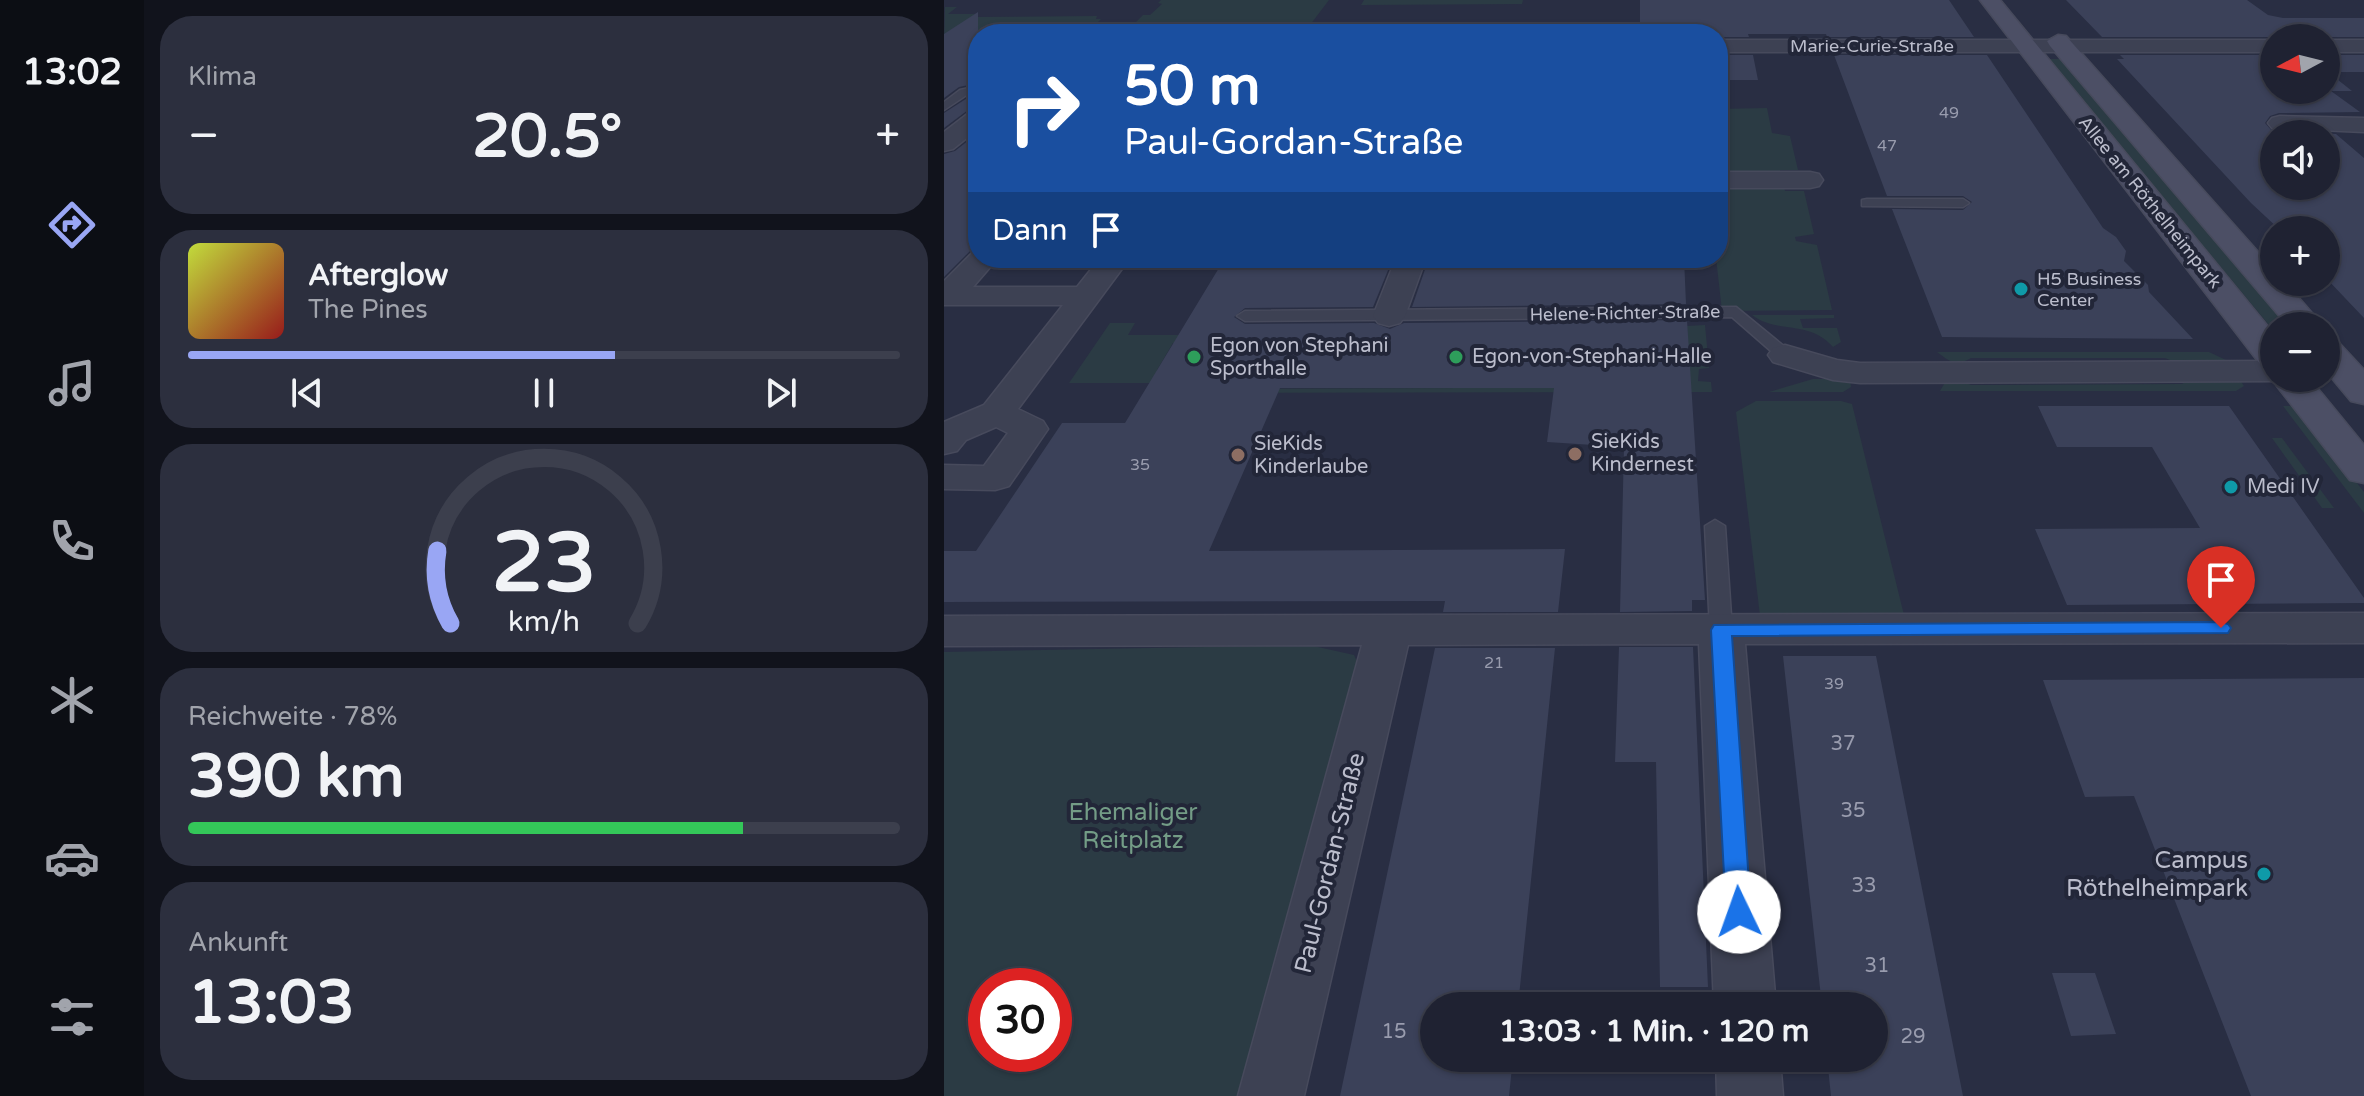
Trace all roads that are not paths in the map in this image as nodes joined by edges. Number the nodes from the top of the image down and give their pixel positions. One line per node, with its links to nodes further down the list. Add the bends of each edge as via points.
1 (1990, 0): 4 (street, Allee am Röthelheimpark)
2 (2044, 25): 5 (street, Allee am Röthelheimpark)
3 (1728, 46): 4 (street, Marie-Curie-Straße)
4 (2026, 46): 5 (street); 29 (street, Allee am Röthelheimpark)
5 (2063, 46): 6 (street); 26 (street, Allee am Röthelheimpark)
6 (2260, 46)
7 (2340, 46): 8 (street)
8 (2364, 46)
9 (968, 91): 10 (lane)
10 (944, 107)
11 (944, 115): 12 (street)
12 (968, 116)
13 (968, 124): 16 (street)
14 (2340, 124): 15 (street)
15 (2364, 125)
16 (944, 144)
17 (1728, 180): 18 (street)
18 (1810, 180)
19 (1867, 203): 20 (lane)
20 (1963, 203)
21 (973, 268): 24 (street)
22 (1107, 268): 25 (street)
23 (1407, 268): 28 (street)
24 (946, 296): 25 (street)
25 (1085, 296): 33 (street)
26 (2294, 312)
27 (1245, 316): 28 (lane, Helene-Richter-Straße)
28 (1389, 316): 30 (lane, Helene-Richter-Straße, via 1736,312)
29 (2260, 339)
30 (1785, 355): 31 (street, Helene-Richter-Straße, via 1860,373)
31 (2260, 371)
32 (2301, 392): 35 (street)
33 (997, 413): 34 (street, via 953,432); 36 (street, via 1030,429 995,478)
34 (944, 443)
35 (2364, 471)
36 (944, 477)
37 (1715, 526): 40 (lane)
38 (2364, 628): 40 (street)
39 (1389, 630): 40 (street); 41 (street); 44 (street, Paul-Gordan-Straße)
40 (1721, 630): 42 (street)
41 (944, 631)
42 (1744, 992)
43 (1749, 1072): 45 (street)
44 (1271, 1096)
45 (1750, 1096)

